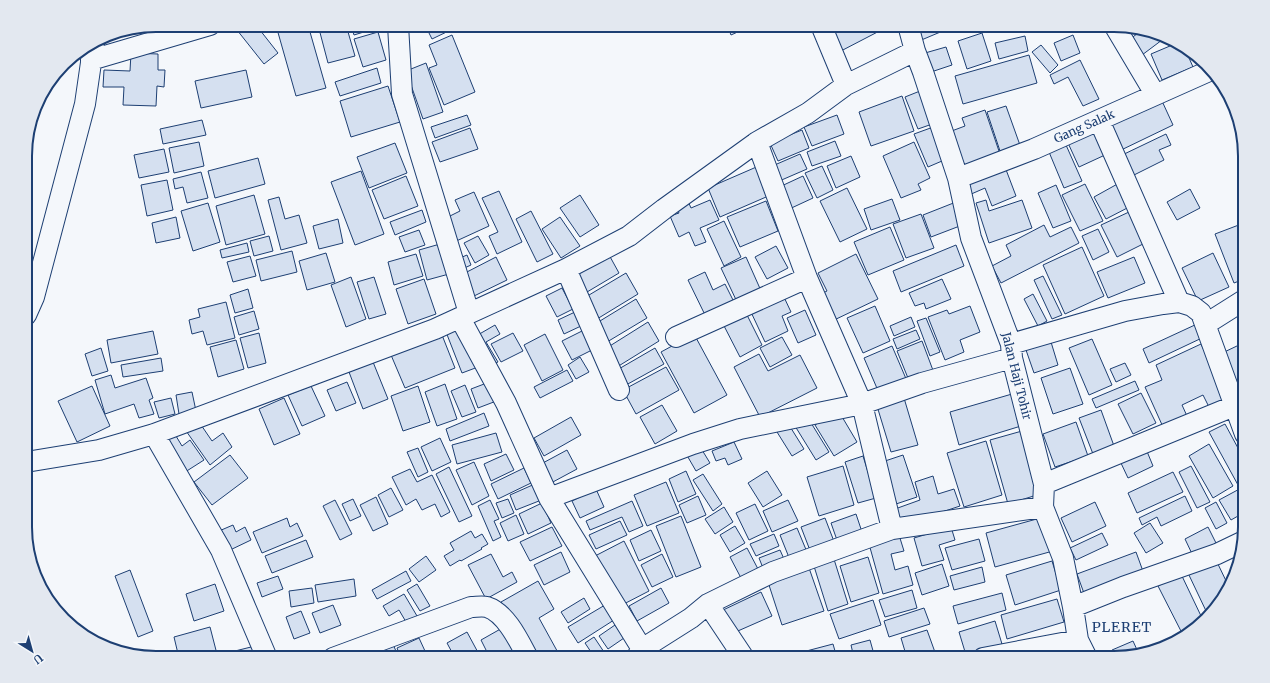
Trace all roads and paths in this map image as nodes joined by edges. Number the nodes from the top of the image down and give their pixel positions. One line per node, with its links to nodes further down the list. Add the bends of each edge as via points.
1 (178, 32): 6 (street)
2 (398, 32): 19 (street, via 402,94)
3 (824, 32): 9 (street)
4 (910, 32): 7 (street, Jalan Haji Tohir)
5 (1118, 32): 10 (street)
6 (93, 51): 16 (street, via 85,104)
7 (915, 51): 9 (street); 13 (street, Jalan Haji Tohir)
8 (1206, 72): 10 (street, Gang Salak)
9 (846, 85): 12 (street, via 808,113)
10 (1154, 94): 11 (street, Gang Salak)
11 (1099, 120): 13 (street, Gang Salak); 17 (street)
12 (757, 142): 14 (street, via 629,236); 15 (street)
13 (958, 178): 22 (street, Jalan Haji Tohir, via 971,238)
14 (566, 269): 19 (street); 23 (street)
15 (807, 278): 21 (street); 24 (street)
16 (32, 302)
17 (1179, 302): 20 (street, via 1192,306 1201,313); 22 (street, via 1125,311)
18 (1238, 304): 20 (street)
19 (464, 315): 27 (street, via 435,329); 30 (street)
20 (1206, 324): 25 (street)
21 (676, 337)
22 (1012, 351): 24 (street); 29 (street, Jalan Haji Tohir)
23 (619, 390)
24 (862, 404): 30 (street, via 740,429); 32 (street)
25 (1234, 406): 26 (street); 29 (street)
26 (1238, 416)
27 (154, 434): 28 (street, via 99,450); 37 (street, via 221,550)
28 (32, 461)
29 (1044, 484): 31 (street, Jalan Haji Tohir)
30 (549, 498): 40 (street)
31 (1043, 507): 32 (street); 35 (street, Jalan Haji Tohir, via 1063,558)
32 (892, 529): 34 (street, via 773,572)
33 (1237, 545): 35 (street)
34 (708, 604): 41 (street); 42 (street)
35 (1073, 607): 36 (street, Jalan Haji Tohir)
36 (1082, 649): 43 (street)
37 (264, 651)
38 (352, 651): 39 (street, via 471,607 485,607 497,612 505,620)
39 (524, 651)
40 (638, 651)
41 (642, 651)
42 (739, 651)
43 (1060, 651)

